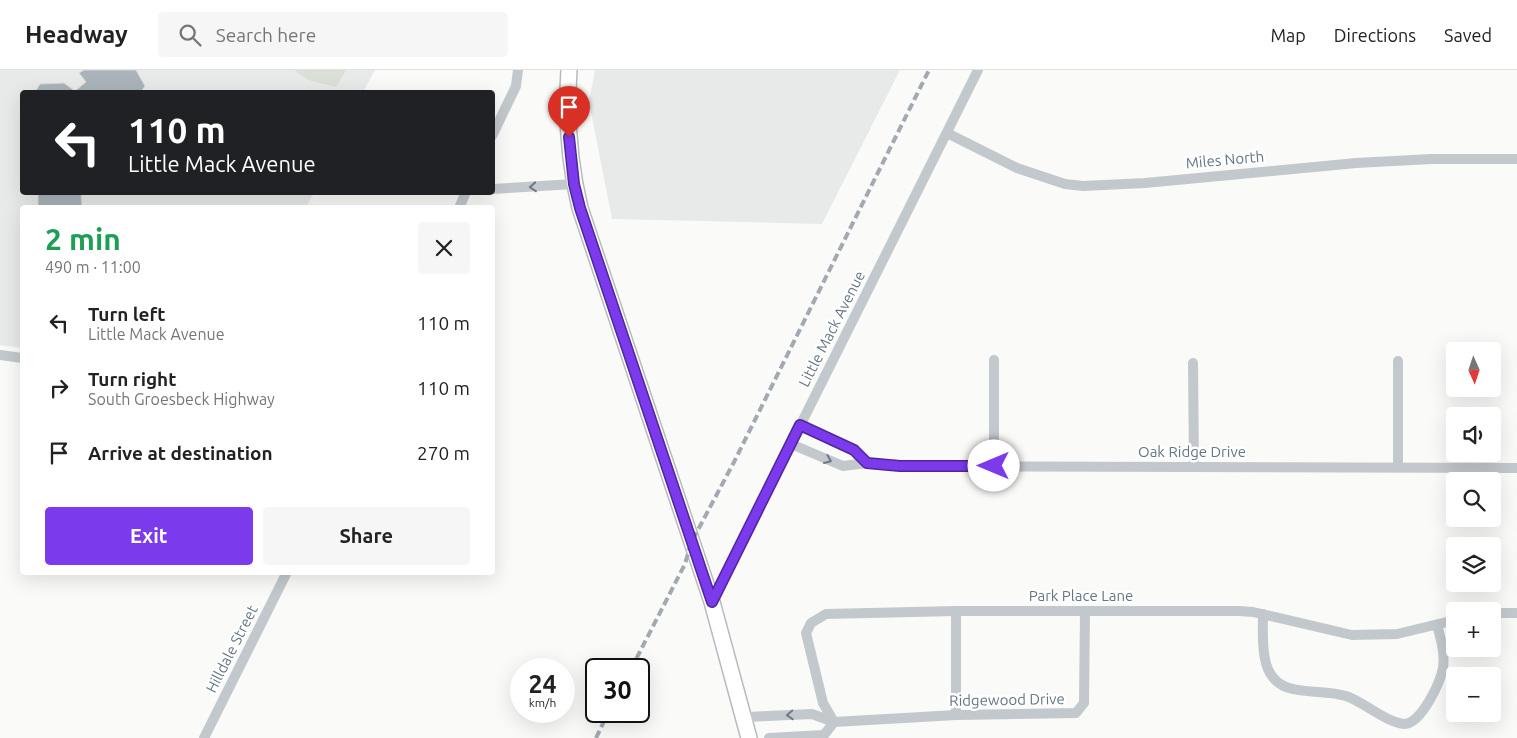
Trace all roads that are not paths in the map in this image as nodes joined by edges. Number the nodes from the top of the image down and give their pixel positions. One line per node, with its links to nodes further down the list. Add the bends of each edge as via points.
1 (518, 70): 4 (street, via 516,86)
2 (569, 70): 7 (main road, via 568,118)
3 (978, 70): 5 (street, Little Mack Avenue)
4 (495, 130)
5 (948, 132): 6 (street, Miles North, via 1017,168 1065,184 1083,186 1356,163); 14 (street, Little Mack Avenue)
6 (1517, 159)
7 (574, 184): 8 (street, one-way to 8); 22 (main road, via 598,266)
8 (495, 189)
9 (0, 355): 10 (street)
10 (20, 358)
11 (994, 360): 17 (street)
12 (1398, 361): 19 (street)
13 (1193, 363): 18 (street)
14 (800, 425): 15 (street, Little Mack Avenue); 16 (street, via 854,450)
15 (791, 444): 16 (street, Oak Ridge Drive, one-way to 16, via 843,466); 22 (street, Little Mack Avenue)
16 (867, 463): 17 (street, Oak Ridge Drive)
17 (994, 466): 18 (street, Oak Ridge Drive)
18 (1194, 466): 19 (street, Oak Ridge Drive)
19 (1398, 467): 20 (street, Oak Ridge Drive)
20 (1517, 468)
21 (286, 575): 33 (street, Hilldale Street)
22 (712, 602): 31 (main road)
23 (956, 611): 24 (street, Park Place Lane); 30 (street); 32 (street, Park Place Lane, via 826,614 815,619 806,633 823,703)
24 (1085, 611): 27 (street, Park Place Lane, via 1239,611); 30 (street, Ridgewood Drive, via 1084,703 1080,710 1071,714)
25 (1501, 613): 26 (street)
26 (1517, 613)
27 (1263, 614): 29 (street, Park Place Lane, via 1352,635 1397,634); 29 (street, via 1265,664 1281,684 1293,689 1348,697 1405,724 1423,712 1440,676 1443,657)
28 (1446, 622): 29 (street, Park Place Lane)
29 (1437, 625)
30 (956, 715): 32 (street, Ridgewood Drive)
31 (745, 717): 32 (street, Ridgewood Drive, one-way to 31, via 812,714); 34 (main road)
32 (834, 722): 35 (street, via 824,735)
33 (204, 738)
34 (749, 738)
35 (769, 738)

